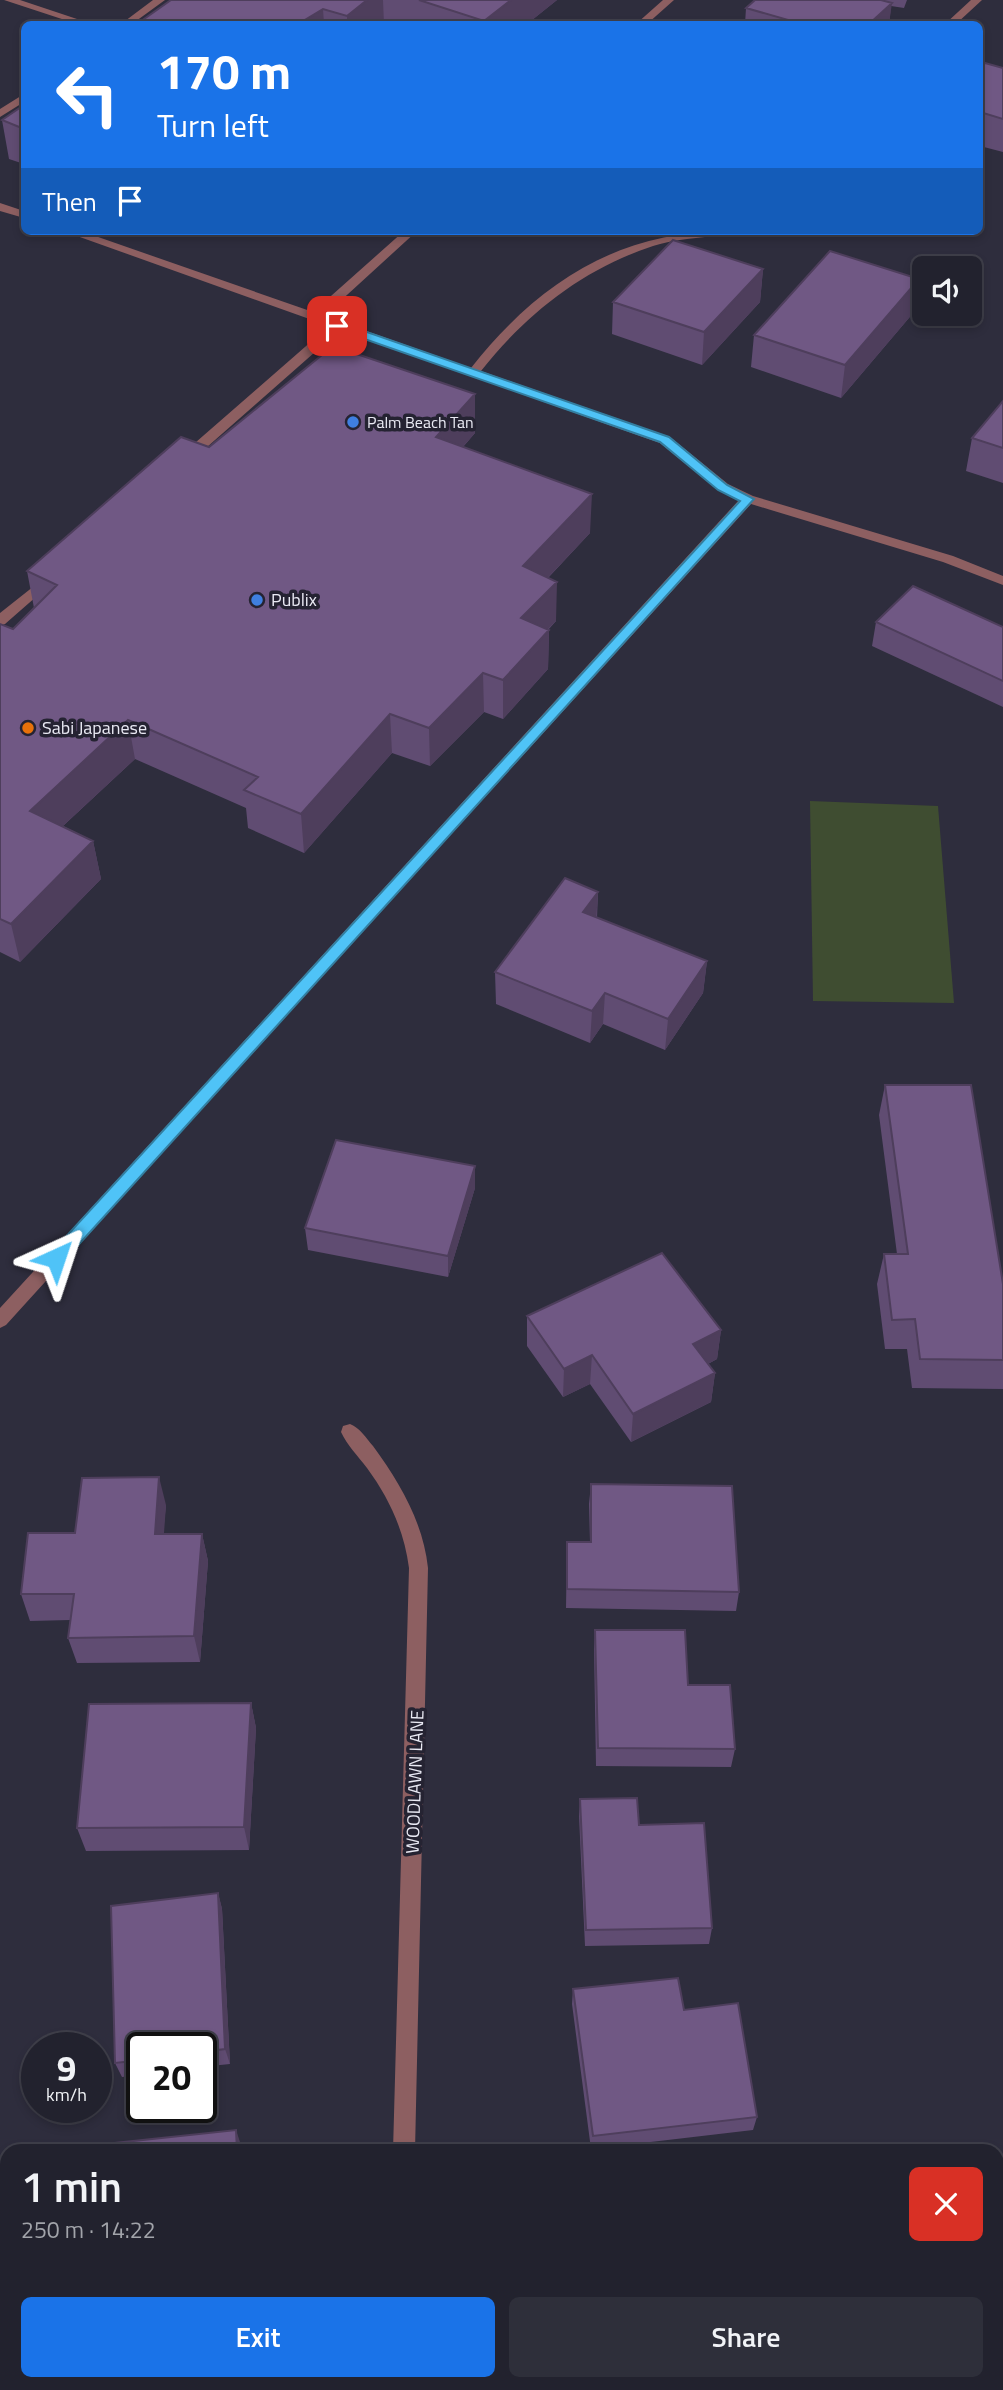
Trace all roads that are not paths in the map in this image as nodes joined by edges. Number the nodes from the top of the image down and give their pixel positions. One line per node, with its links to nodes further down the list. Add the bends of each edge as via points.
1 (9, 0): 5 (street)
2 (160, 0): 6 (street)
3 (669, 0): 7 (street)
4 (977, 0): 8 (street)
5 (77, 21)
6 (130, 21)
7 (644, 21)
8 (953, 21)
9 (21, 99): 10 (street)
10 (0, 114)
11 (0, 207): 12 (street)
12 (21, 214)
13 (80, 235): 16 (street)
14 (407, 235): 16 (street)
15 (700, 235): 18 (street, via 644,245 572,278 550,294)
16 (314, 318): 17 (street)
17 (337, 326): 18 (street); 19 (street)
18 (472, 373): 20 (street, via 665,440 723,487)
19 (179, 464)
20 (748, 499): 22 (street, via 948,559); 24 (street)
21 (57, 571): 23 (street)
22 (1003, 581)
23 (0, 621)
24 (0, 1320)
25 (350, 1432): 26 (street, WOODLAWN LANE, via 387,1478 418,1561)
26 (404, 2144)

